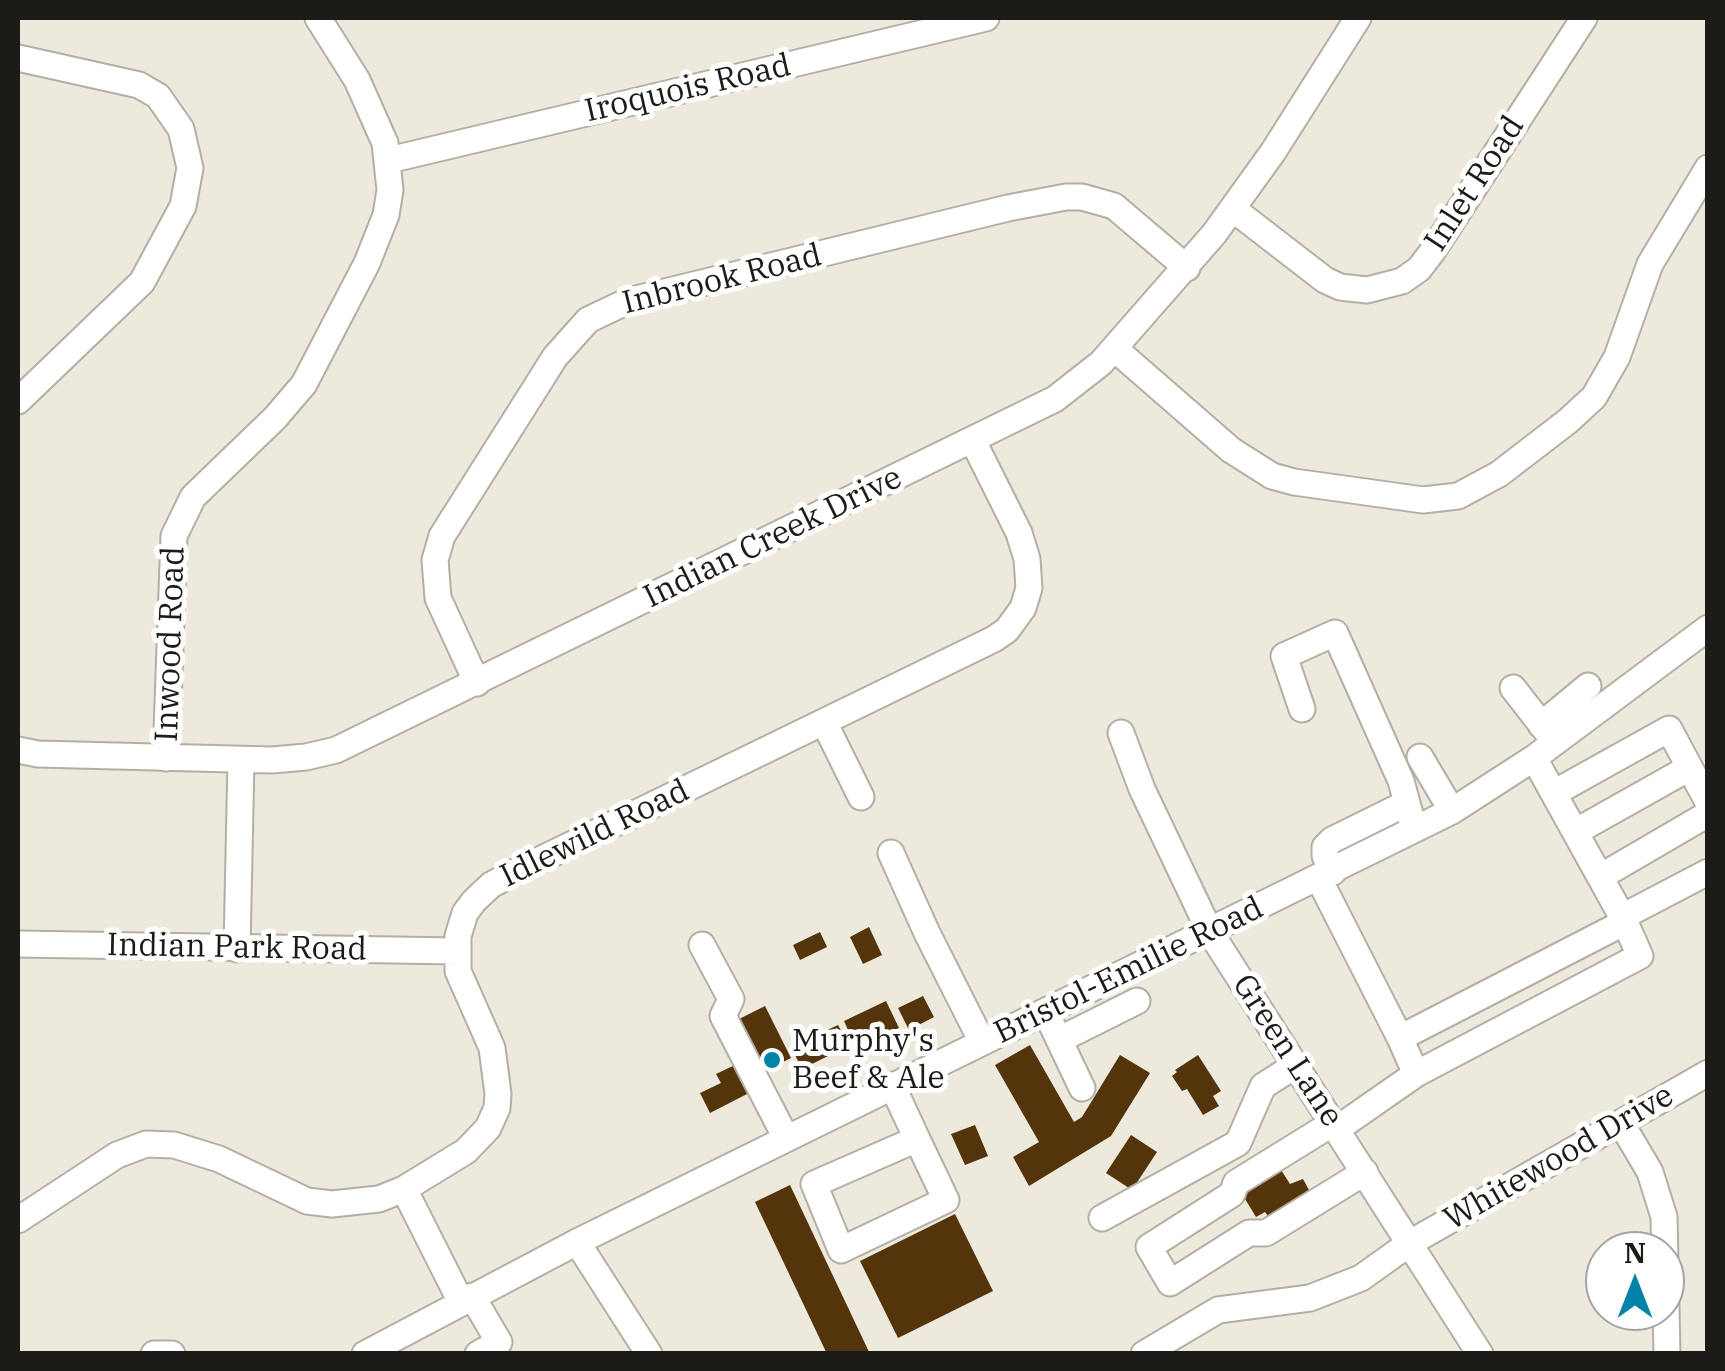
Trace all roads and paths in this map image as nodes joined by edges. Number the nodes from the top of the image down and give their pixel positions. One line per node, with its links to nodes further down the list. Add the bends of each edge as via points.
1 (318, 18): 6 (street, Inwood Road, via 373,111)
2 (986, 18): 6 (street, Iroquois Road)
3 (1358, 18): 8 (street, Indian Creek Drive)
4 (1584, 18): 8 (street, Inlet Road, via 1432,252 1402,281 1367,290 1340,287)
5 (18, 58): 11 (street, via 139,85 158,96 180,128 190,168 183,206 142,282)
6 (389, 160): 23 (street, Inwood Road, via 390,190 378,238 304,384 193,497 174,536)
7 (1708, 168): 10 (street, via 1650,264 1617,357 1594,396 1499,474 1458,496 1423,500 1272,476)
8 (1233, 210): 9 (street, Indian Creek Drive)
9 (1186, 268): 10 (street, Indian Creek Drive); 14 (street, Inbrook Road, via 1114,206 1066,197 628,301 588,320 555,357 442,536 435,560 438,598)
10 (1114, 349): 12 (street, Indian Creek Drive, via 1078,384)
11 (18, 400)
12 (973, 441): 14 (street, Indian Creek Drive); 18 (street, Idlewild Road, via 1027,558 1029,588 1016,620 994,639)
13 (1708, 628): 20 (street, Bristol-Emilie Road)
14 (477, 683): 24 (street, Indian Creek Drive, via 336,750)
15 (1588, 686): 20 (street)
16 (1513, 688): 20 (street)
17 (1302, 709): 29 (street, via 1284,656 1335,633)
18 (824, 722): 27 (street); 43 (street, Idlewild Road, via 492,885 465,913)
19 (1121, 733): 39 (street, Green Lane)
20 (1544, 742): 26 (street); 30 (street, Bristol-Emilie Road)
21 (18, 750): 23 (street, Indian Creek Drive)
22 (1420, 757): 30 (street)
23 (166, 758): 24 (street, Indian Creek Drive)
24 (241, 760): 42 (street)
25 (1690, 768): 26 (street, via 1668,730); 28 (street); 33 (street)
26 (1554, 793): 33 (street)
27 (860, 797)
28 (1708, 802)
29 (1407, 803): 32 (street); 36 (street, via 1332,840 1325,847)
30 (1452, 811): 32 (street, Bristol-Emilie Road)
31 (1708, 814): 37 (street)
32 (1416, 830): 36 (street, Bristol-Emilie Road)
33 (1575, 832): 37 (street)
34 (891, 853): 48 (street)
35 (1708, 872): 38 (street)
36 (1326, 876): 39 (street, Bristol-Emilie Road); 46 (street)
37 (1600, 877): 38 (street)
38 (1623, 919): 46 (street); 51 (street, via 1640,956)
39 (1210, 932): 45 (street, Bristol-Emilie Road); 49 (street, Green Lane)
40 (18, 944): 42 (street, Indian Park Road)
41 (702, 945): 56 (street, via 731,999 723,1016)
42 (237, 949): 43 (street, Indian Park Road)
43 (457, 951): 59 (street, via 462,984 492,1048 497,1108 466,1151)
44 (1137, 1001): 47 (street)
45 (1045, 1011): 47 (street); 48 (street, Bristol-Emilie Road)
46 (1400, 1038): 51 (street)
47 (1059, 1040): 53 (street)
48 (982, 1042): 52 (street, Bristol-Emilie Road)
49 (1296, 1064): 55 (street, Green Lane); 60 (street, via 1263,1086 1238,1143)
50 (1708, 1072): 54 (street, Whitewood Drive)
51 (1416, 1074): 55 (street)
52 (892, 1086): 56 (street, Bristol-Emilie Road); 57 (street)
53 (1082, 1088)
54 (1620, 1123): 63 (street, Whitewood Drive); 73 (street, via 1650,1172 1664,1217)
55 (1335, 1126): 58 (street, Green Lane); 58 (street, via 1236,1183 1232,1194 1149,1247 1170,1284)
56 (786, 1138): 62 (street, Bristol-Emilie Road)
57 (916, 1139): 57 (street, via 814,1184 841,1250 946,1200)
58 (1365, 1172): 63 (street, Green Lane)
59 (404, 1189): 61 (street, via 355,1204 307,1200 218,1159 146,1144); 64 (street)
60 (1102, 1218)
61 (18, 1220)
62 (577, 1242): 64 (street, Bristol-Emilie Road); 70 (street)
63 (1410, 1243): 71 (street, Whitewood Drive, via 1362,1278 1310,1298 1218,1310); 72 (street, Green Lane)
64 (466, 1299): 65 (street, Bristol-Emilie Road); 66 (street)
65 (411, 1343): 69 (street, Bristol-Emilie Road)
66 (494, 1350)
67 (154, 1354): 68 (street)
68 (172, 1354)
69 (365, 1354)
70 (649, 1354)
71 (1144, 1354)
72 (1480, 1354)
73 (1666, 1354)

